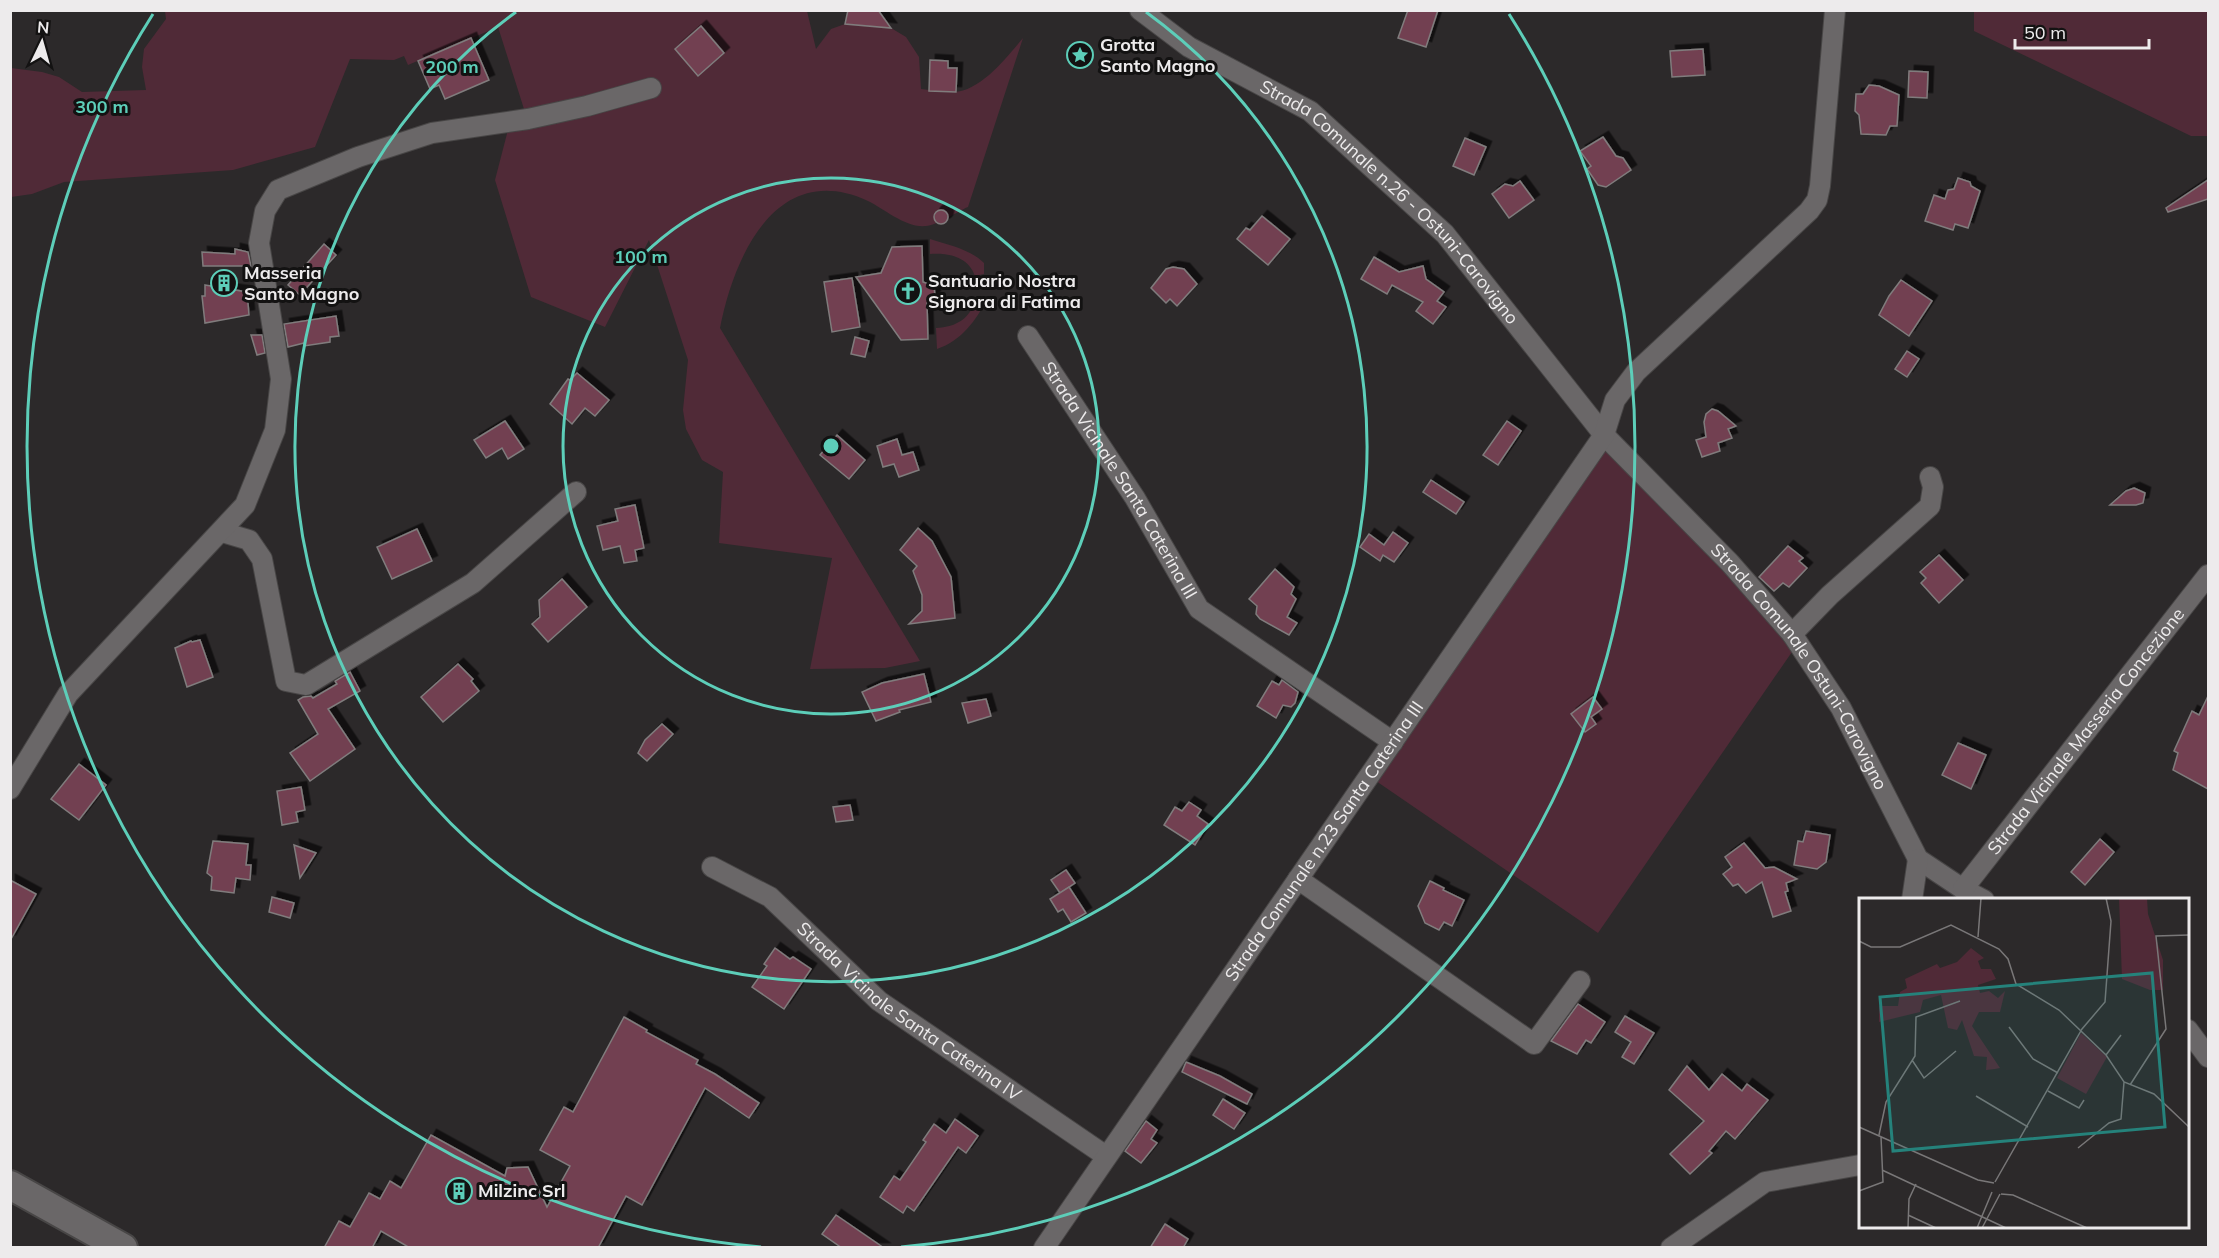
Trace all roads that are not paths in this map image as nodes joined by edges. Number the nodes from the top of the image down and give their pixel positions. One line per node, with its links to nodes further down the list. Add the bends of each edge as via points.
1 (1140, 10): 5 (street, Strada Comunale n.26 - Ostuni-Carovigno, via 1189,47 1310,111 1446,234)
2 (1835, 10): 5 (street, Strada Comunale n.23 Santa Caterina III, via 1817,200 1636,372 1615,400)
3 (651, 88): 8 (street, via 587,106 432,133 358,157 278,190 265,211 259,243 281,379 275,430 245,506)
4 (1028, 336): 11 (street, Strada Vicinale Santa Caterina III, via 1135,498 1199,609)
5 (1604, 435): 10 (street, Strada Comunale Ostuni-Carovigno, via 1730,563); 11 (street, Strada Comunale n.23 Santa Caterina III)
6 (1930, 477): 10 (street, via 1934,487 1930,506)
7 (576, 492): 8 (street, via 473,583 306,685 286,681 262,559 249,540)
8 (222, 532): 12 (street, via 68,694)
9 (2208, 575): 16 (street, Strada Vicinale Masseria Concezione)
10 (1791, 634): 13 (street, Strada Comunale Ostuni-Carovigno, via 1841,708)
11 (1393, 742): 15 (street, Strada Comunale n.23 Santa Caterina III)
12 (10, 789)
13 (1918, 859): 16 (street, Strada Comunale Ostuni-Carovigno); 17 (street)
14 (712, 867): 22 (street, Strada Vicinale Santa Caterina IV, via 770,897 879,1001)
15 (1298, 879): 19 (street, via 1534,1044); 22 (street, Strada Comunale n.23 Santa Caterina III)
16 (1964, 890): 18 (street, Strada Comunale Ostuni-Carovigno)
17 (1912, 898)
18 (1980, 898)
19 (1580, 981)
20 (2189, 1033): 21 (street)
21 (2208, 1057)
22 (1106, 1156): 26 (street, Strada Comunale n.23 Santa Caterina III)
23 (1859, 1165): 27 (street, via 1765,1182)
24 (10, 1185): 25 (main road)
25 (123, 1248)
26 (1044, 1248)
27 (1671, 1248)

